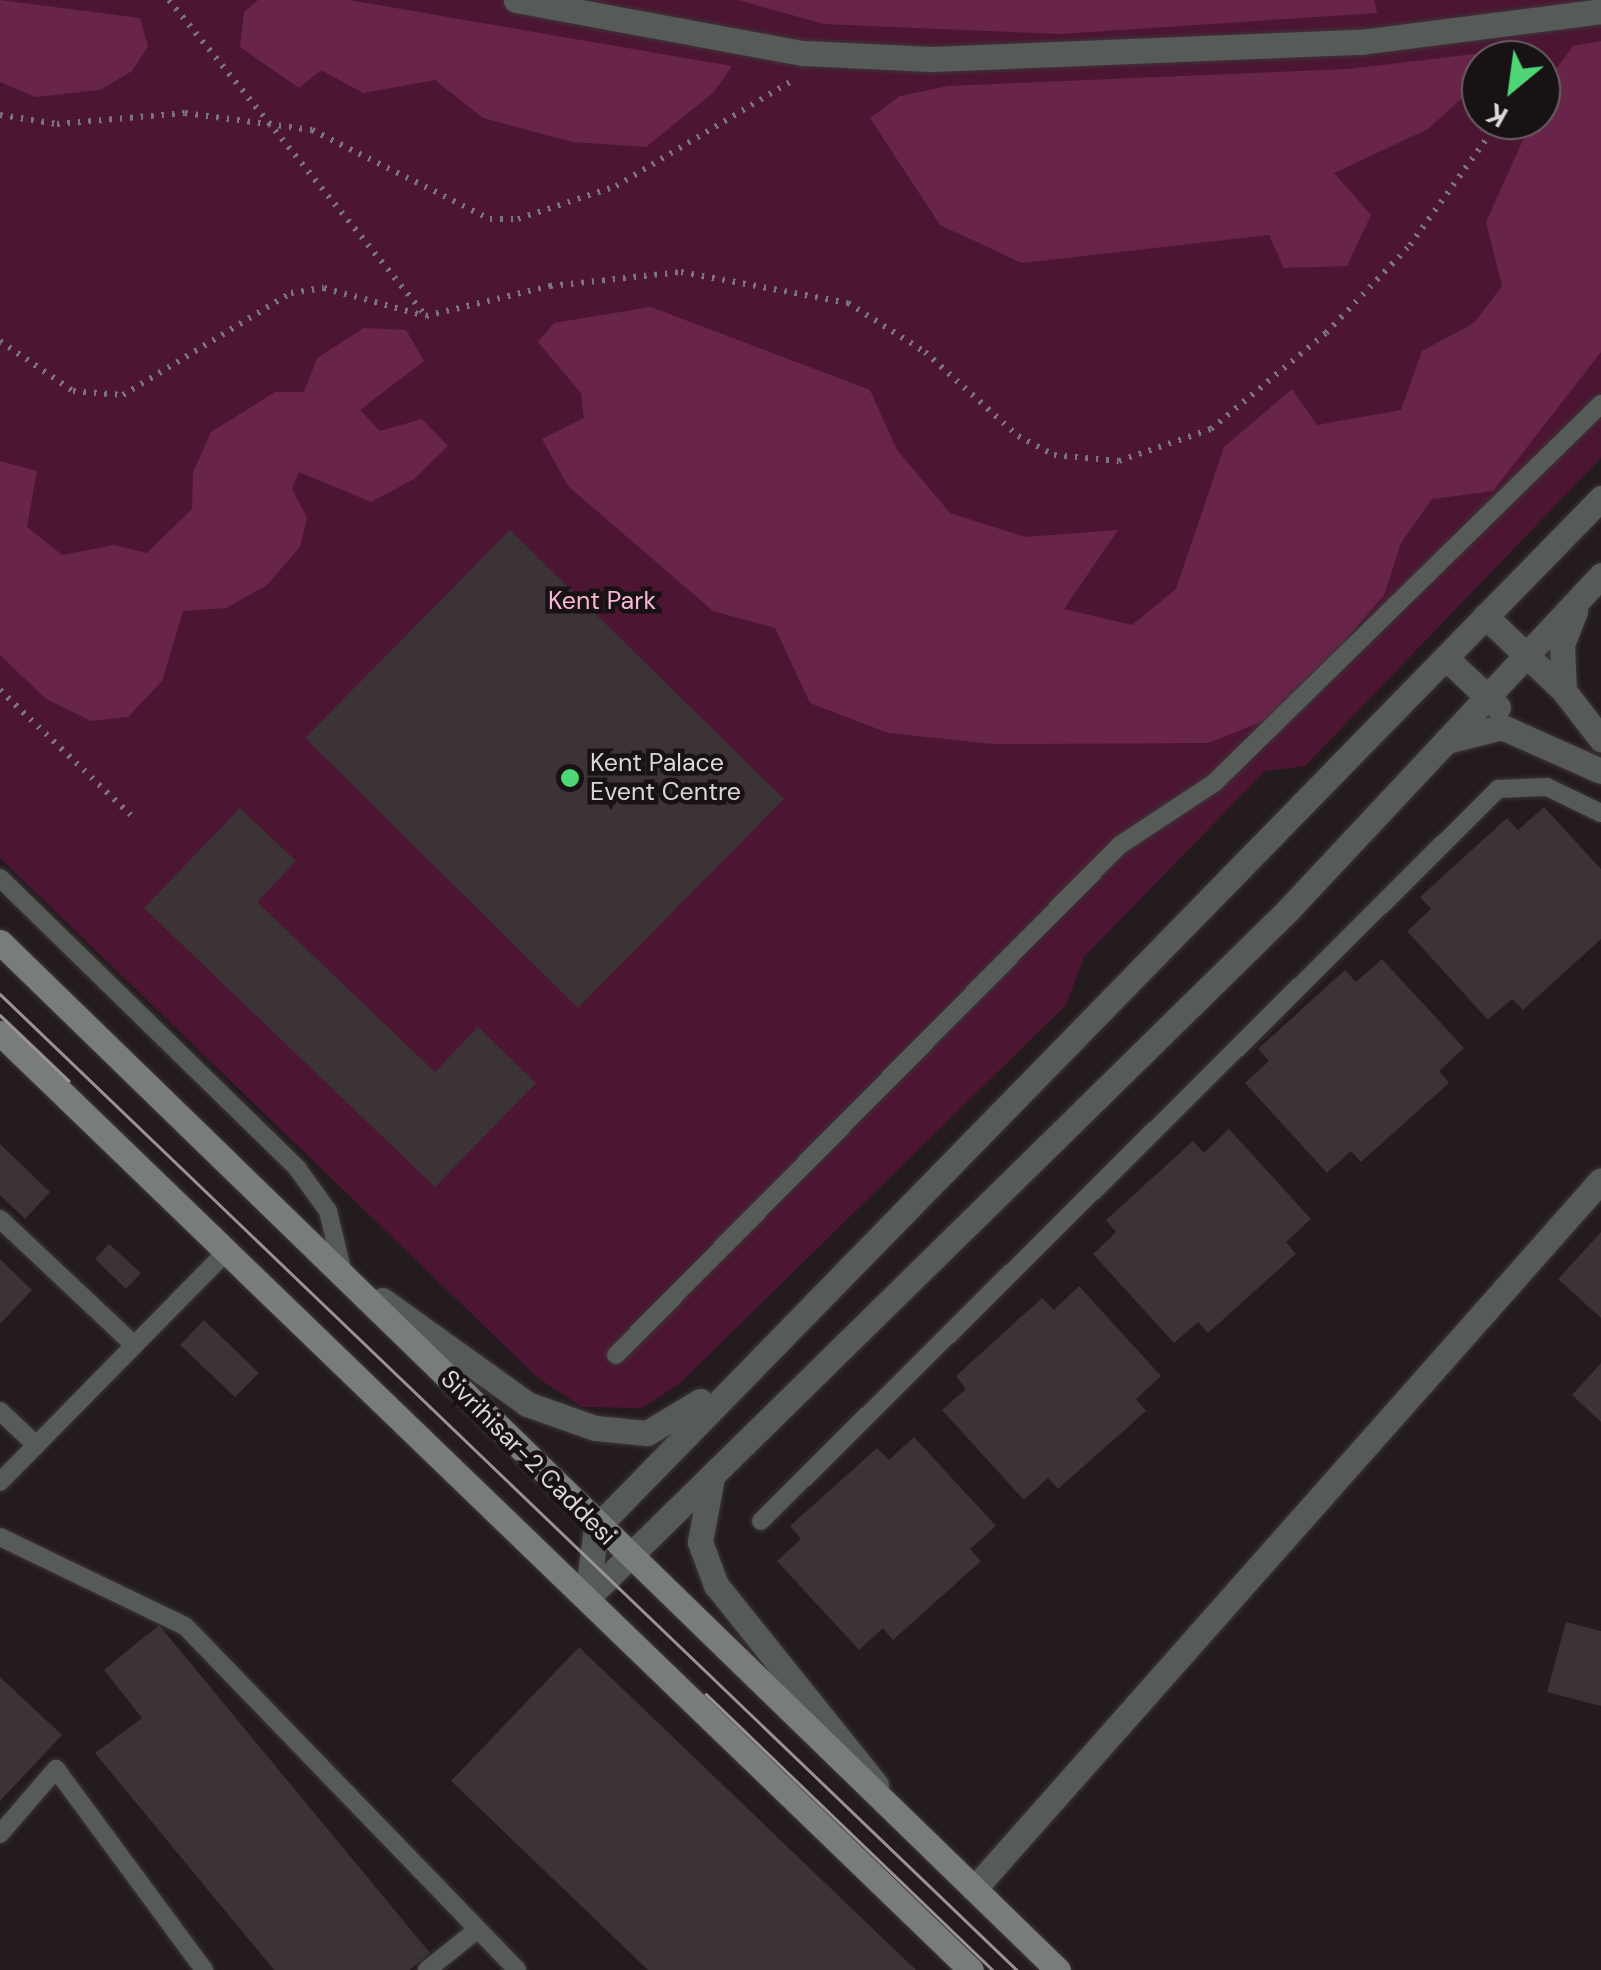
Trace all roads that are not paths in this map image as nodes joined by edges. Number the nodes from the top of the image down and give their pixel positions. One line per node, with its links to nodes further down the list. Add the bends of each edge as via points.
1 (516, 0): 2 (street, via 804,53 1098,57 1360,42)
2 (1601, 12)
3 (1601, 404): 24 (lane, via 1214,783 1120,845)
4 (1601, 498): 6 (street)
5 (1592, 584): 7 (street); 9 (street, via 1562,644)
6 (1485, 616): 7 (street); 8 (street)
7 (1525, 654): 9 (street); 10 (street)
8 (1447, 659): 10 (street); 25 (street)
9 (1564, 691): 12 (street)
10 (1485, 697): 11 (street); 13 (street)
11 (1533, 736): 13 (street, via 1502,728); 14 (street)
12 (1601, 738)
13 (1442, 743): 28 (street, via 1288,910)
14 (1601, 771)
15 (1601, 814): 30 (lane, via 1547,787 1498,789)
16 (0, 878): 22 (lane, via 297,1168 328,1211)
17 (0, 942): 22 (main road, Sivrihisar-2 Caddesi)
18 (0, 1033): 21 (main road)
19 (1601, 1180): 37 (street)
20 (0, 1218): 23 (lane)
21 (226, 1251): 23 (lane); 34 (main road)
22 (342, 1269): 25 (street, via 526,1404 595,1428 647,1433); 31 (main road, Sivrihisar-2 Caddesi)
23 (134, 1345): 27 (lane)
24 (616, 1355)
25 (759, 1356): 31 (street)
26 (0, 1411): 27 (lane)
27 (36, 1445): 29 (lane)
28 (714, 1469): 33 (street); 35 (street, via 699,1517 716,1585 840,1730)
29 (0, 1482)
30 (762, 1521)
31 (596, 1528): 33 (main road, Sivrihisar-2 Caddesi); 34 (street)
32 (0, 1536): 38 (lane, via 185,1626)
33 (627, 1558): 34 (street); 35 (main road, Sivrihisar-2 Caddesi)
34 (587, 1598): 42 (main road)
35 (892, 1810): 37 (main road, Sivrihisar-2 Caddesi)
36 (0, 1834): 39 (lane, via 56,1769)
37 (974, 1888): 43 (main road, Sivrihisar-2 Caddesi)
38 (478, 1929): 40 (lane); 41 (lane)
39 (204, 1970)
40 (427, 1970)
41 (517, 1970)
42 (970, 1970)
43 (1058, 1970)

